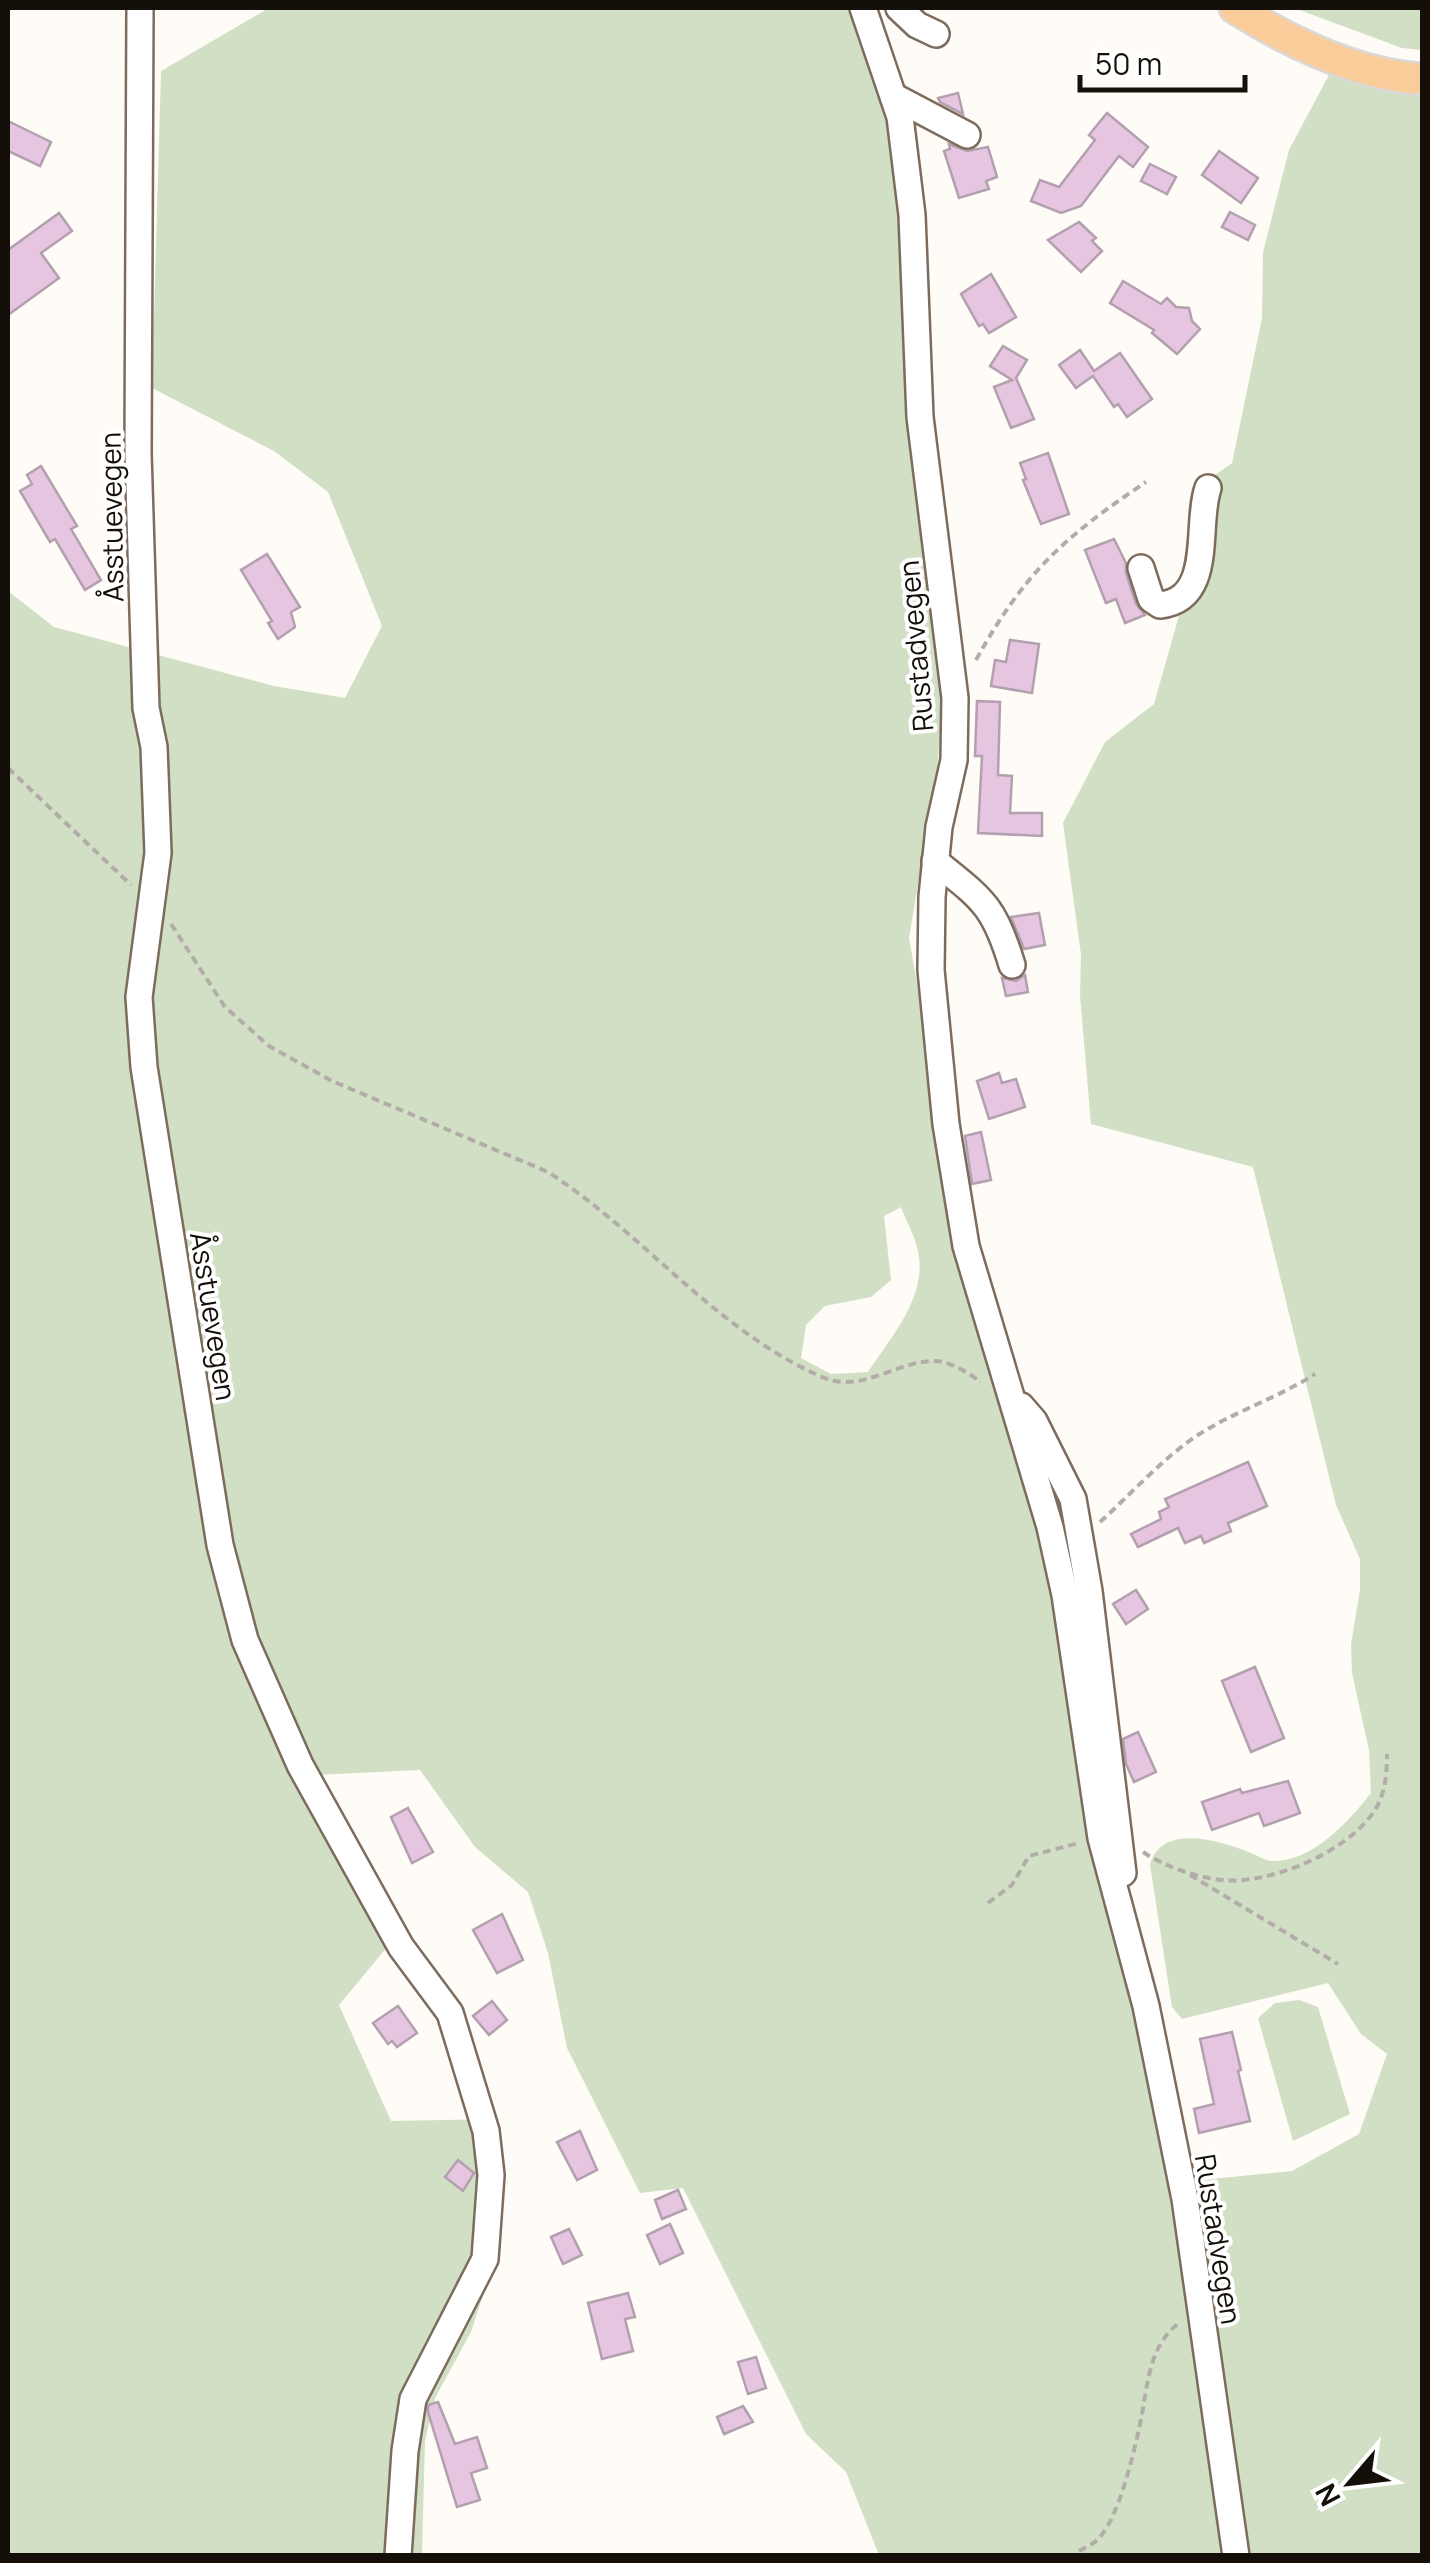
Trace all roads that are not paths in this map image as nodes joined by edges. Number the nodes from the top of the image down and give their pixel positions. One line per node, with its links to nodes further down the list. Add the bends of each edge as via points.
1 (140, 8): 13 (street, Åsstuevegen, via 138,453 146,708 157,799 154,895 139,997 144,1067 220,1545 240,1621 300,1766 401,1948 450,2012 486,2130 491,2175 484,2259 414,2399)
2 (864, 8): 7 (street, Rustadvegen)
3 (899, 8): 5 (street)
4 (1235, 8): 6 (main road, via 1363,70)
5 (936, 34)
6 (1422, 78)
7 (893, 96): 8 (street); 11 (street, Rustadvegen, via 912,215 920,418 954,698 954,760)
8 (967, 135)
9 (1208, 488): 10 (street, via 1196,583 1160,606)
10 (1141, 568)
11 (936, 862): 12 (street, via 985,902); 14 (street, Rustadvegen, via 931,970 966,1246 1065,1595 1127,1935 1182,2183)
12 (1012, 964)
13 (398, 2556)
14 (1236, 2556)

